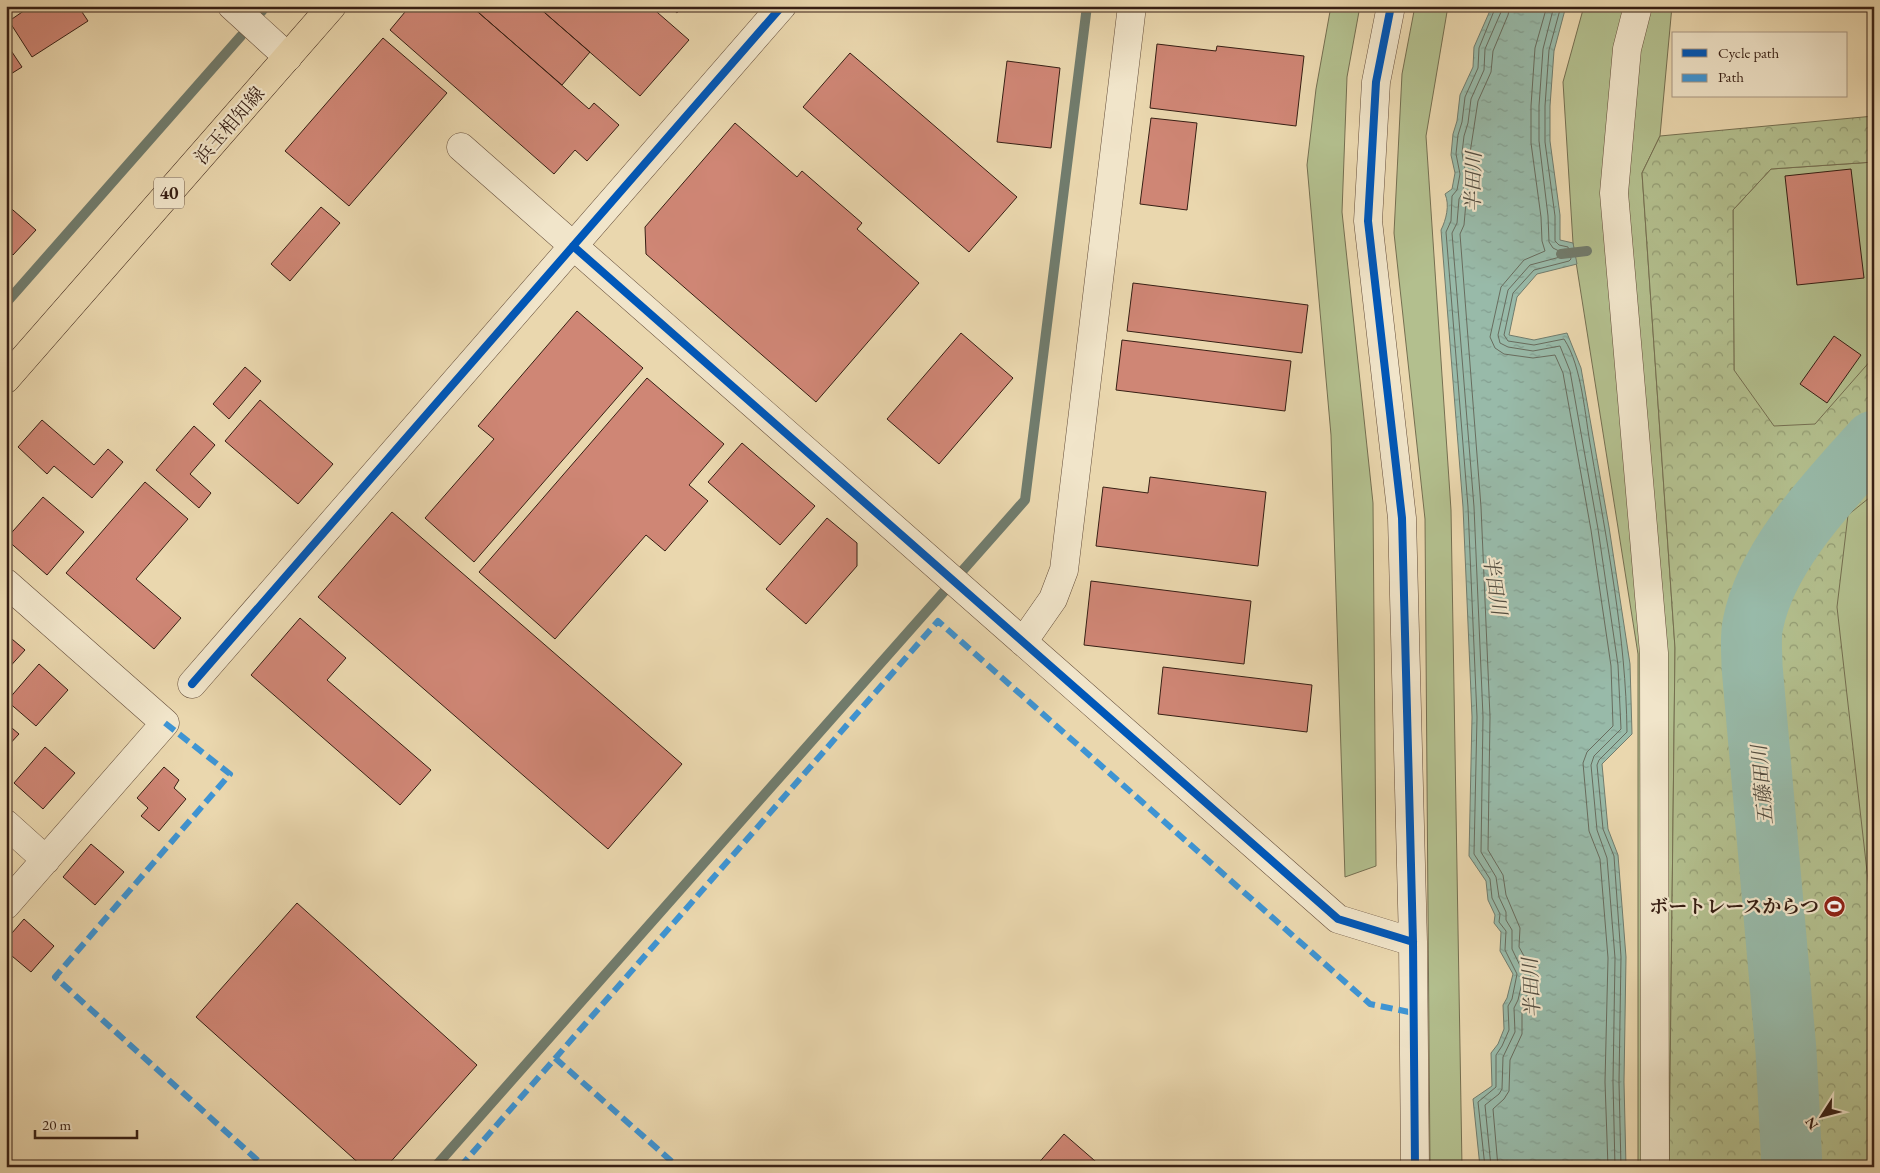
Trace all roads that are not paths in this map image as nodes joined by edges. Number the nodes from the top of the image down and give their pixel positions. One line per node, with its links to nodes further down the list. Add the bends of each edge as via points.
1 (232, 6): 7 (street)
2 (332, 6): 7 (main road, 浜玉相知線 / 40)
3 (782, 6): 9 (street)
4 (1132, 6): 12 (street, via 1064,570 1053,599)
5 (1391, 6): 17 (street, via 1376,82 1368,221 1402,518)
6 (1638, 6): 19 (street, via 1627,49 1614,193 1654,653)
7 (288, 57): 10 (main road, 浜玉相知線 / 40)
8 (461, 147): 9 (street)
9 (573, 246): 12 (street); 13 (street)
10 (6, 379)
11 (6, 583): 15 (street, via 165,723)
12 (1023, 642): 17 (street, via 1338,919)
13 (192, 684)
14 (6, 824): 15 (street)
15 (46, 860): 16 (street)
16 (6, 905)
17 (1413, 942): 18 (street)
18 (1415, 1167)
19 (1655, 1167)

